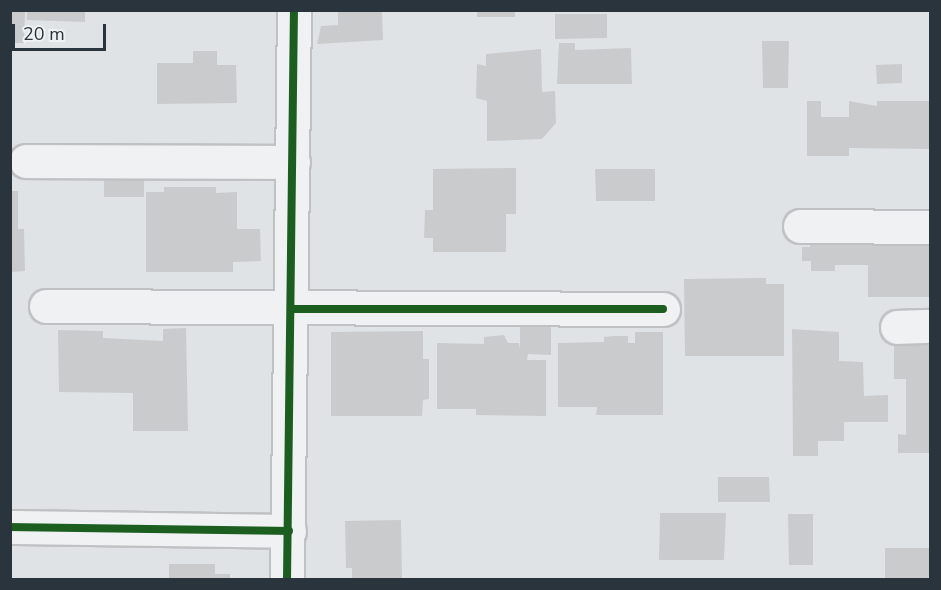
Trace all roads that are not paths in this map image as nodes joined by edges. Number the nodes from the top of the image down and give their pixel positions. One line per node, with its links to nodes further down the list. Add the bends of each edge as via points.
1 (294, 10): 3 (street)
2 (26, 161): 3 (street)
3 (293, 162): 7 (street)
4 (800, 226): 5 (street)
5 (930, 227)
6 (46, 306): 7 (street)
7 (292, 309): 8 (street); 12 (street)
8 (663, 309)
9 (930, 326): 10 (street)
10 (897, 327)
11 (10, 527): 12 (street)
12 (289, 531): 13 (street)
13 (287, 579)

